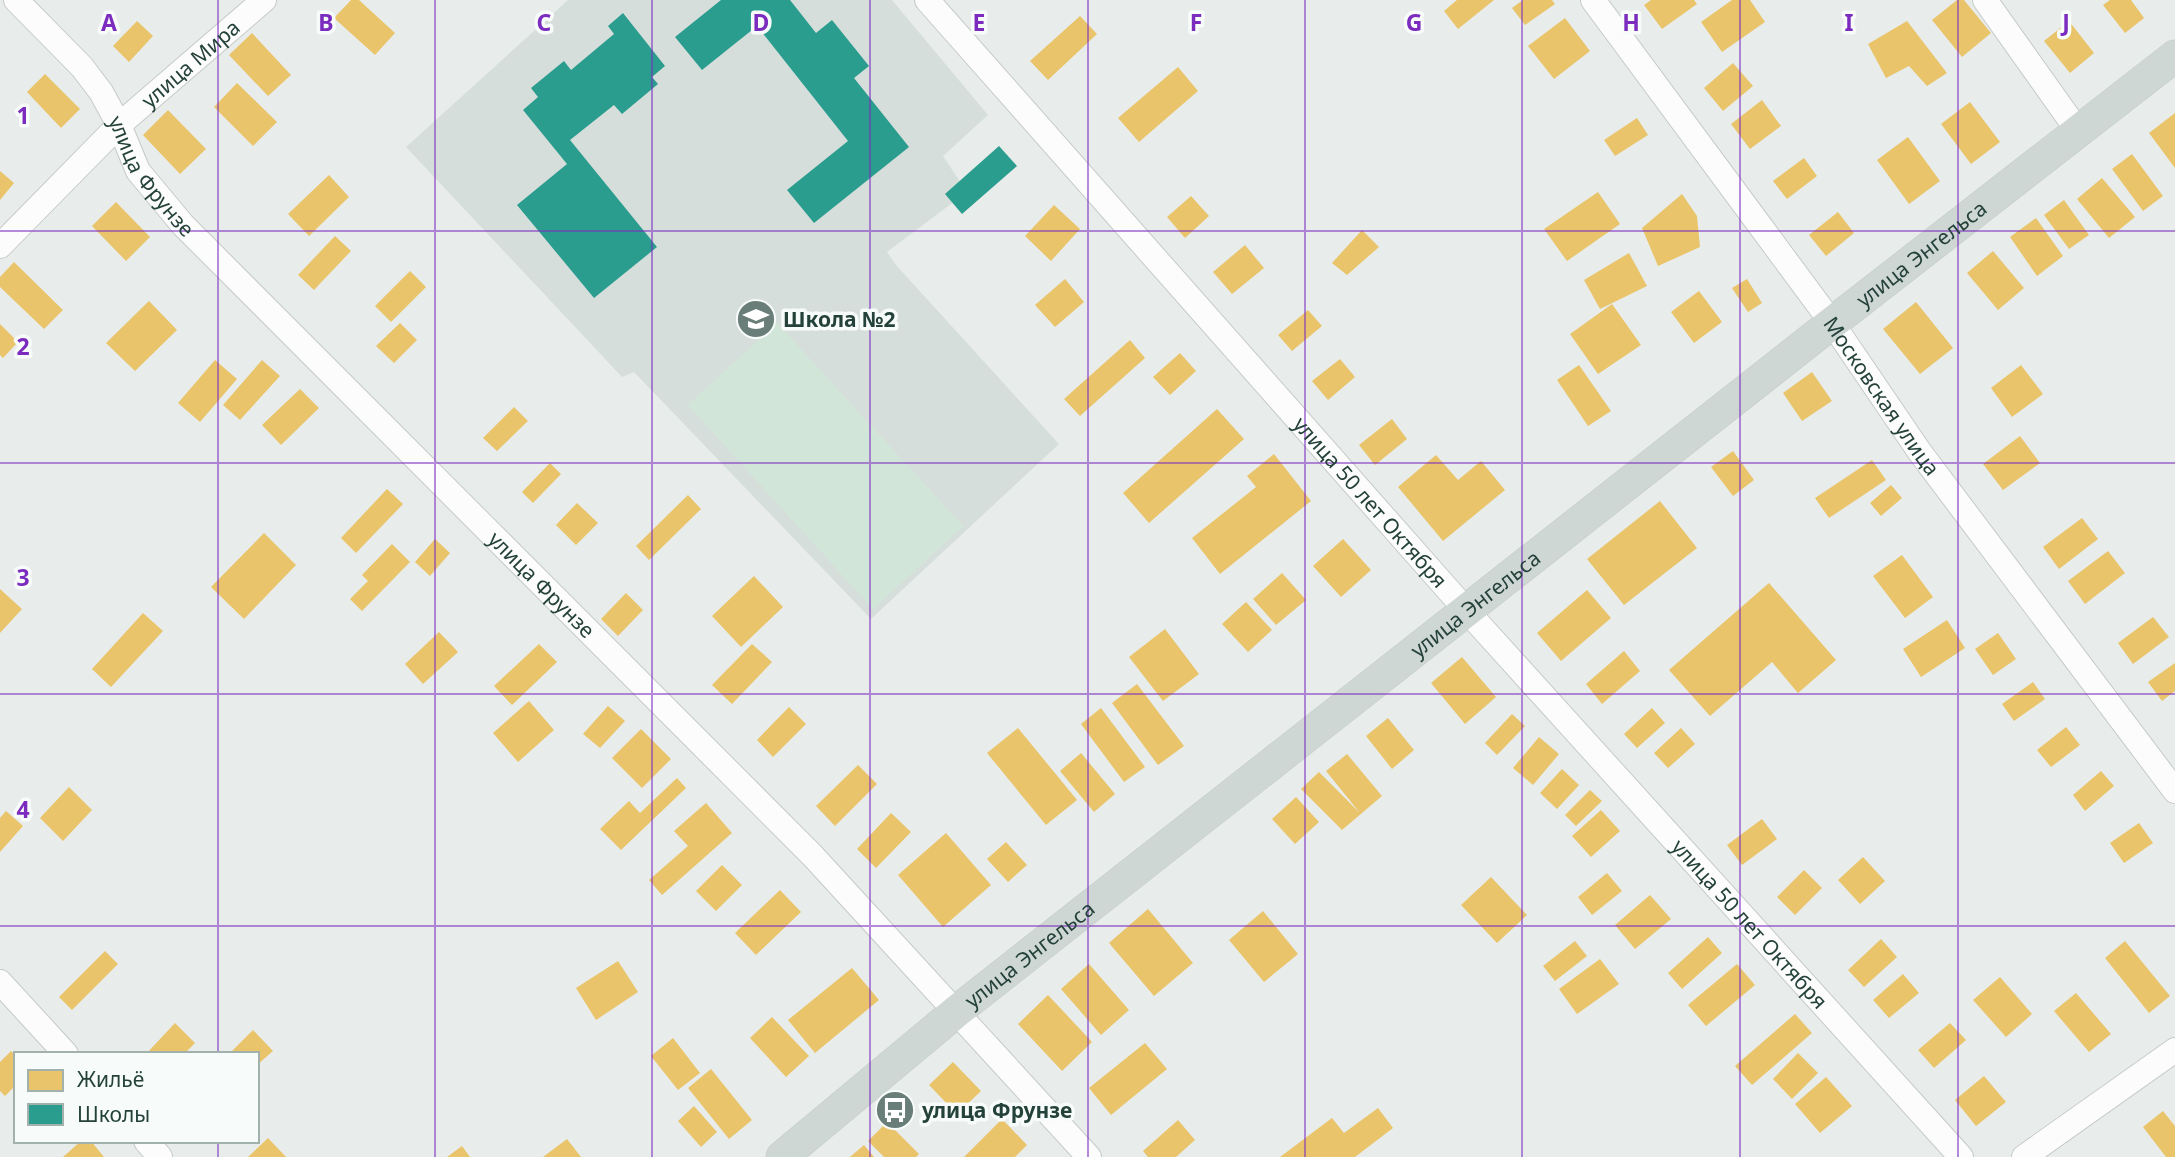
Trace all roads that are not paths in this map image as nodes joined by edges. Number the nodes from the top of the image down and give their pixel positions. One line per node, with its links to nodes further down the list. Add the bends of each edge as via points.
1 (16, 0): 7 (street, улица Фрунзе, via 82,67)
2 (264, 0): 7 (street, улица Мира)
3 (927, 0): 11 (street, улица 50 лет Октября)
4 (1593, 0): 10 (street, Московская улица)
5 (1985, 0): 8 (street)
6 (2175, 56): 8 (main road, улица Энгельса)
7 (119, 125): 9 (street, улица Мира); 14 (street, улица Фрунзе, via 138,172 183,225 812,855)
8 (2078, 131): 10 (main road, улица Энгельса)
9 (0, 246)
10 (1832, 323): 11 (main road, улица Энгельса); 12 (street, Московская улица, via 1919,451)
11 (1466, 610): 14 (main road, улица Энгельса); 21 (street, улица 50 лет Октября)
12 (2175, 791)
13 (0, 982): 16 (street)
14 (957, 1012): 19 (main road, улица Энгельса); 20 (street, улица Фрунзе)
15 (2175, 1050): 22 (street)
16 (64, 1052)
17 (148, 1143): 18 (street)
18 (160, 1157)
19 (782, 1157)
20 (1089, 1157)
21 (1961, 1157)
22 (2024, 1157)

